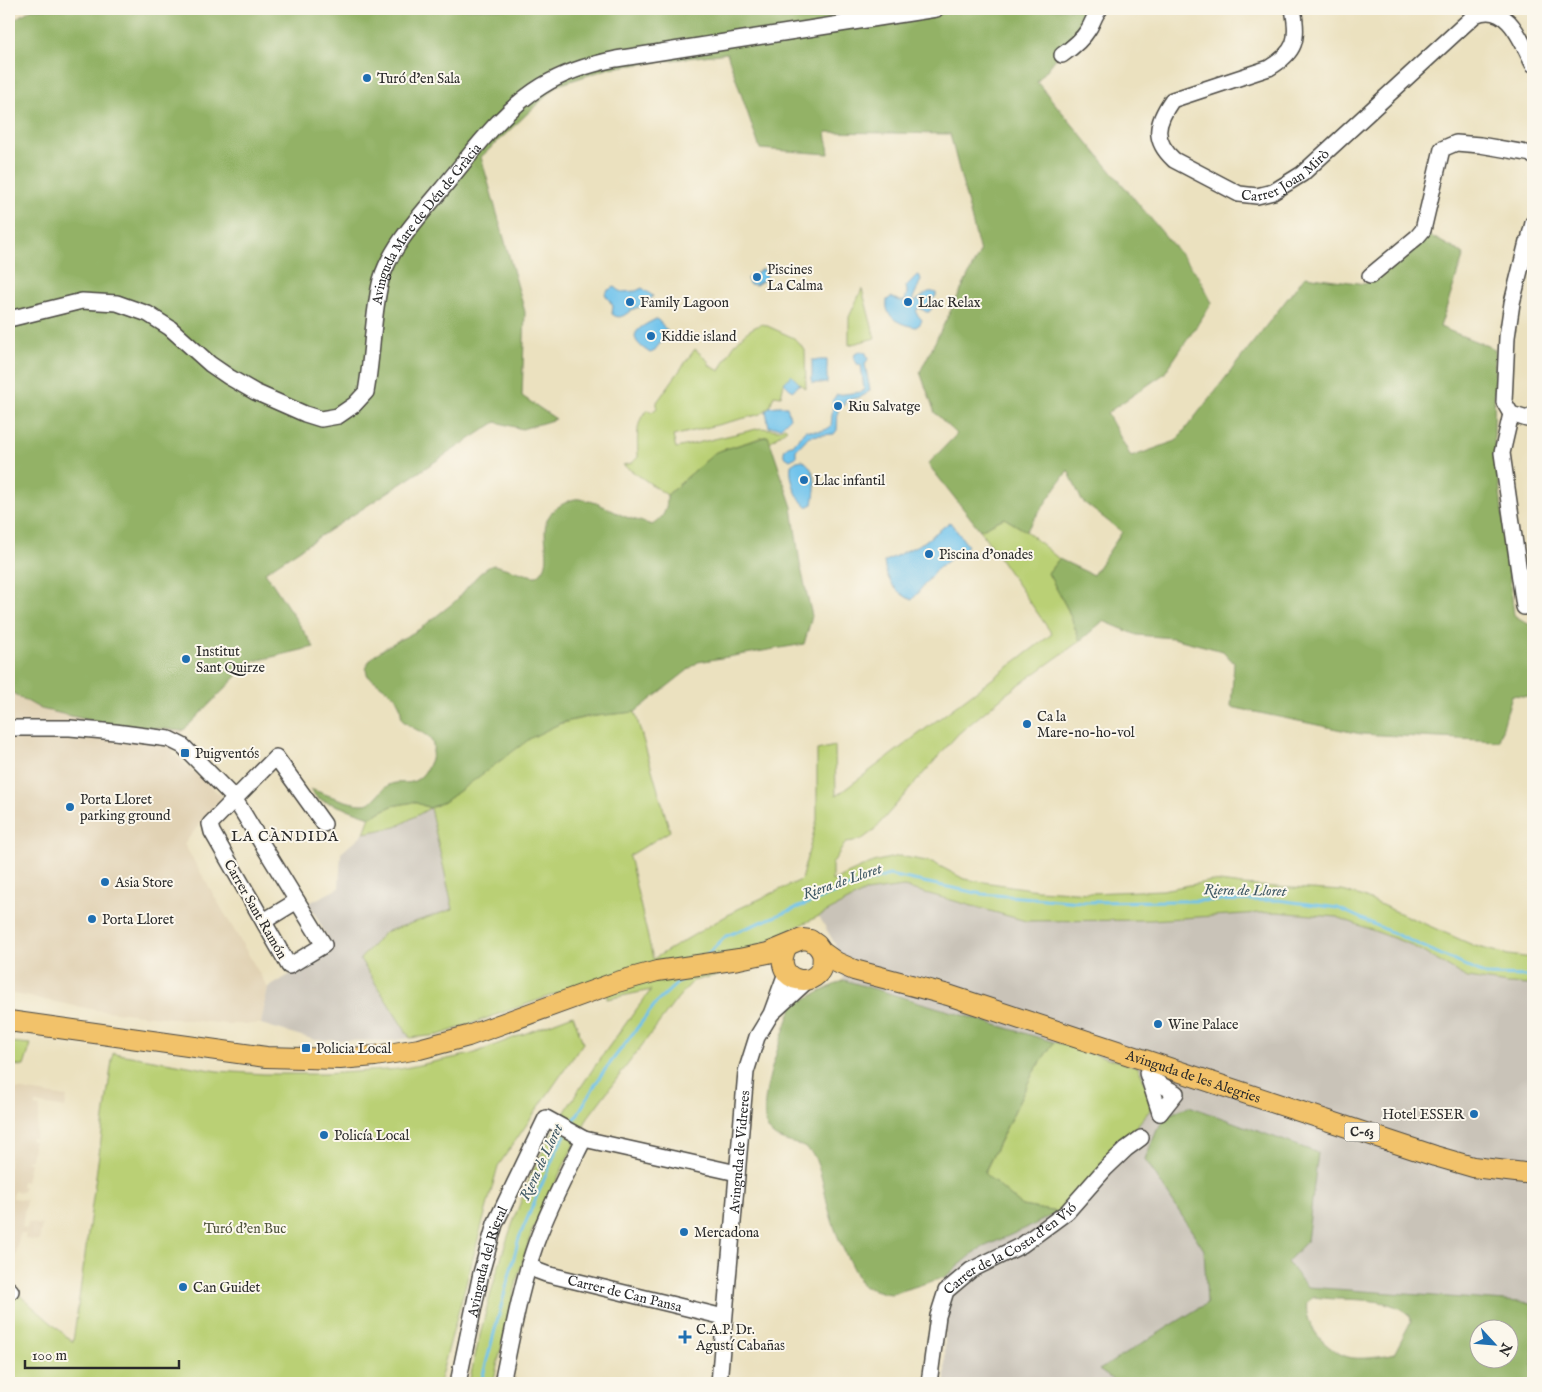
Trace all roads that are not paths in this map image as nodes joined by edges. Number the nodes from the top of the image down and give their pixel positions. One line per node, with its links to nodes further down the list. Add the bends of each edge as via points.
1 (936, 9): 9 (street, Avinguda Mare de Déu de Gràcia, via 616,59 542,86 500,121 394,251 382,279 366,392 338,416 320,419 255,392 210,364 170,328 148,314 117,303 82,300)
2 (1100, 9): 4 (street, via 1088,30)
3 (1293, 9): 5 (street, Carrer Joan Mirò, via 1296,38 1292,49 1282,60 1269,68 1172,100 1158,128 1165,152 1174,160 1239,194 1257,196 1273,192 1302,174 1484,10 1494,10 1511,22)
4 (1062, 55)
5 (1533, 64)
6 (1533, 156): 8 (street, via 1456,143 1442,149 1423,230)
7 (1530, 242): 10 (street, via 1512,303 1507,337 1504,402)
8 (1370, 276)
9 (9, 319)
10 (1511, 414): 11 (street, via 1527,419); 12 (street, via 1502,453)
11 (1533, 415)
12 (1524, 607)
13 (9, 728): 14 (street, via 70,728 169,739 192,753)
14 (234, 798): 15 (street, via 276,757); 16 (street); 17 (street, Carrer Sant Ramón, via 210,824)
15 (324, 824)
16 (297, 901): 17 (street); 17 (street, Carrer Sant Ramón, via 324,944 289,966)
17 (264, 921)
18 (787, 946): 19 (main road, via 793,941 810,940); 20 (main road); 21 (main road, via 782,960)
19 (822, 952): 22 (main road, C-63); 23 (main road, via 822,967)
20 (739, 959): 21 (main road); 25 (main road, via 657,971 617,982 468,1036 419,1049 340,1059 266,1057)
21 (785, 970): 23 (main road, via 796,980); 24 (street, Avinguda de Vidreres)
22 (854, 970): 23 (main road, C-63); 26 (main road, Avinguda de les Alegries / C-63, via 948,995)
23 (813, 977): 24 (street, Avinguda de Vidreres)
24 (771, 1014): 29 (street, Avinguda de Vidreres, via 757,1037 746,1072)
25 (9, 1021)
26 (1146, 1069): 26 (street, via 1160,1113 1176,1093); 30 (main road, Avinguda de les Alegries / C-63, via 1473,1167)
27 (582, 1138): 29 (street); 31 (street); 33 (street, Avinguda del Rieral, via 552,1122 495,1224 481,1273)
28 (1141, 1138): 36 (street, Carrer de la Costa d'en Vió, via 1105,1169 1067,1212 1022,1244 971,1270 946,1291 938,1316)
29 (737, 1173): 32 (street, Avinguda de Vidreres)
30 (1533, 1174)
31 (529, 1264): 32 (street, Carrer de Can Pansa, via 546,1274); 34 (street)
32 (724, 1317): 35 (street, Avinguda de Vidreres)
33 (458, 1383)
34 (502, 1383)
35 (719, 1383)
36 (929, 1383)

